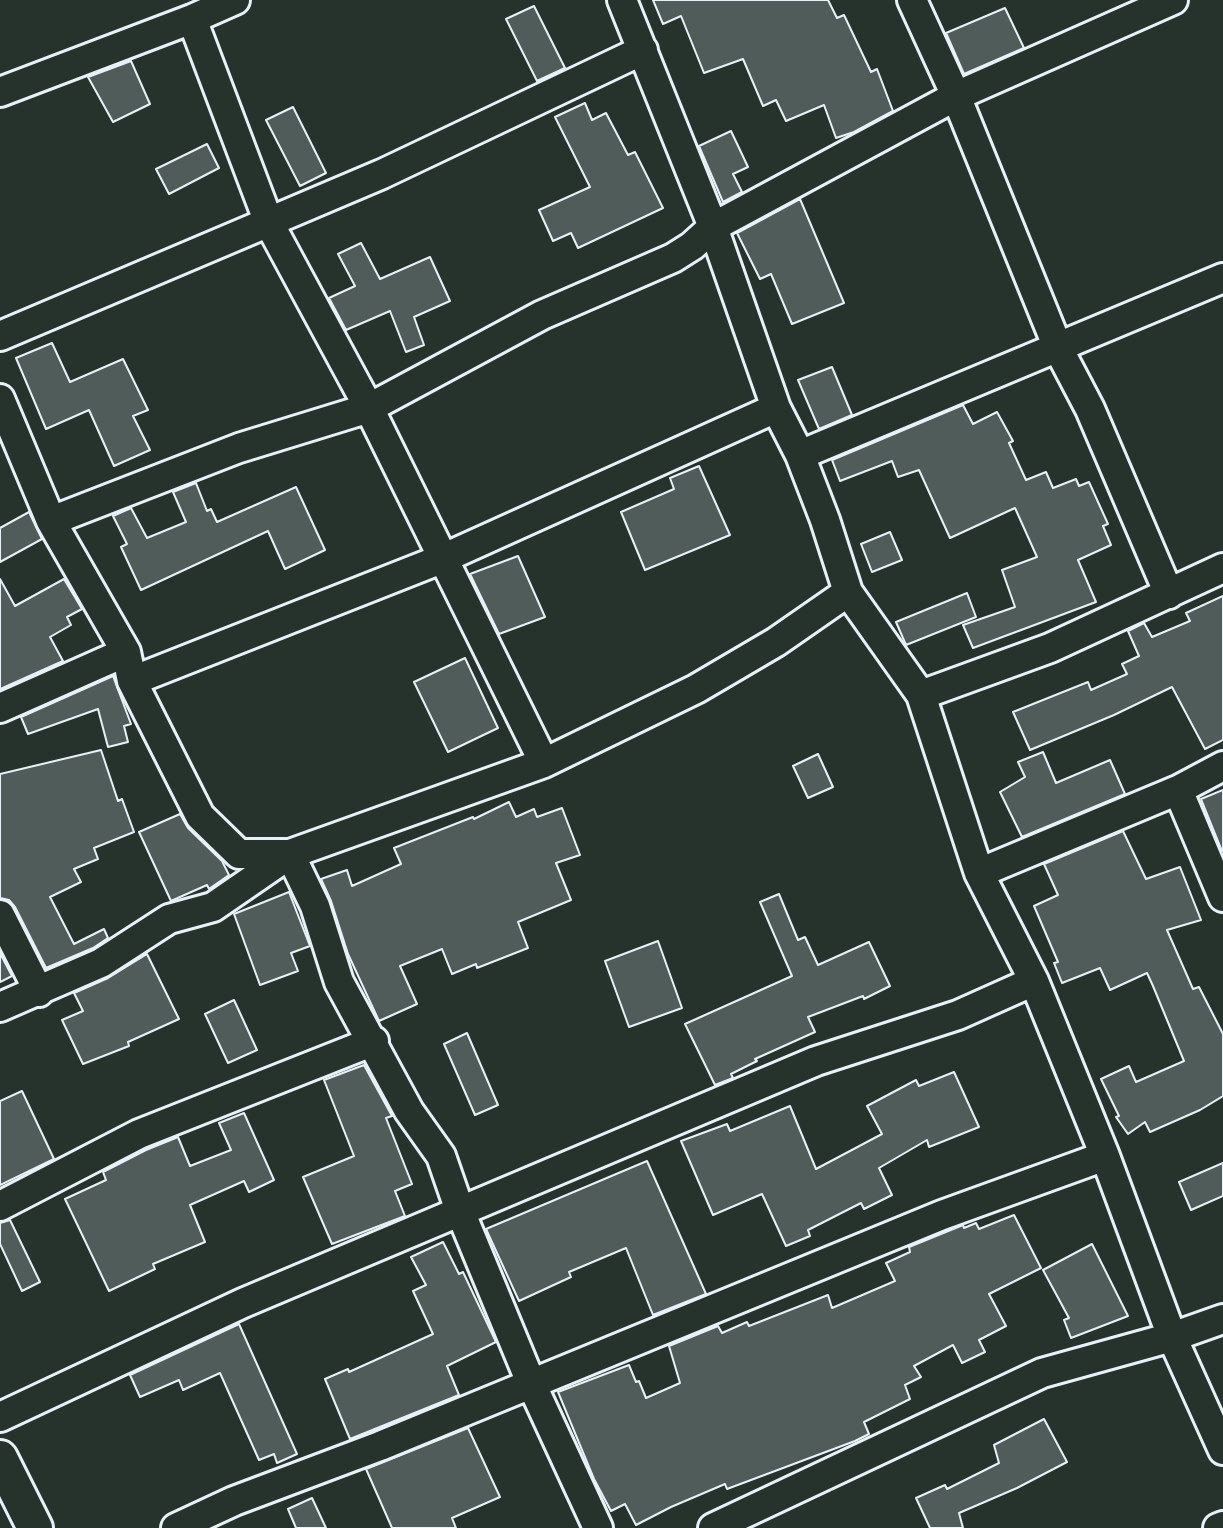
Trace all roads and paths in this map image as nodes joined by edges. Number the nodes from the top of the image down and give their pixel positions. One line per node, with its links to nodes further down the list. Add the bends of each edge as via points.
1 (235, 0): 5 (street)
2 (622, 0): 6 (street)
3 (912, 0): 8 (street)
4 (1173, 0): 8 (street)
5 (192, 19): 7 (street); 9 (street)
6 (643, 50): 9 (street); 10 (street)
7 (0, 92)
8 (956, 96): 10 (street); 13 (street)
9 (269, 223): 12 (street); 15 (street)
10 (713, 227): 15 (street, via 673,258 542,315); 16 (street)
11 (1223, 278): 13 (street)
12 (0, 336)
13 (1058, 348): 17 (street); 22 (street, via 1090,409)
14 (0, 399): 18 (street)
15 (369, 408): 18 (street, via 239,448); 19 (street)
16 (776, 408): 17 (street); 19 (street)
17 (800, 455): 21 (street)
18 (51, 521): 23 (street)
19 (444, 558): 24 (street); 27 (street)
20 (1223, 568): 22 (street)
21 (848, 592): 25 (street); 27 (street, via 696,689)
22 (1169, 594): 25 (street, via 1050,648)
23 (126, 652): 24 (street); 26 (street)
24 (132, 681): 30 (street, via 200,816 239,854)
25 (921, 695): 31 (street)
26 (0, 708)
27 (544, 763): 30 (street)
28 (1223, 766): 29 (street)
29 (1178, 790): 31 (street); 32 (street)
30 (290, 854): 35 (street, via 213,907 169,919 101,963); 37 (street, via 315,906 339,982)
31 (979, 873): 34 (street)
32 (1223, 897)
33 (0, 915): 35 (street)
34 (1034, 981): 38 (street); 40 (street, via 958,1015 816,1061)
35 (39, 992): 36 (street)
36 (0, 1007)
37 (374, 1041): 39 (street, via 139,1134); 40 (street, via 409,1111 441,1156)
38 (1105, 1156): 42 (street); 43 (street, via 942,1215)
39 (0, 1206)
40 (460, 1211): 43 (street); 44 (street, via 243,1303)
41 (1223, 1319): 42 (street)
42 (1172, 1337): 45 (street); 50 (street, via 1042,1373)
43 (531, 1383): 48 (street); 49 (street)
44 (0, 1417)
45 (1223, 1450)
46 (0, 1458): 47 (street)
47 (35, 1528)
48 (176, 1528)
49 (598, 1528)
50 (713, 1528)

